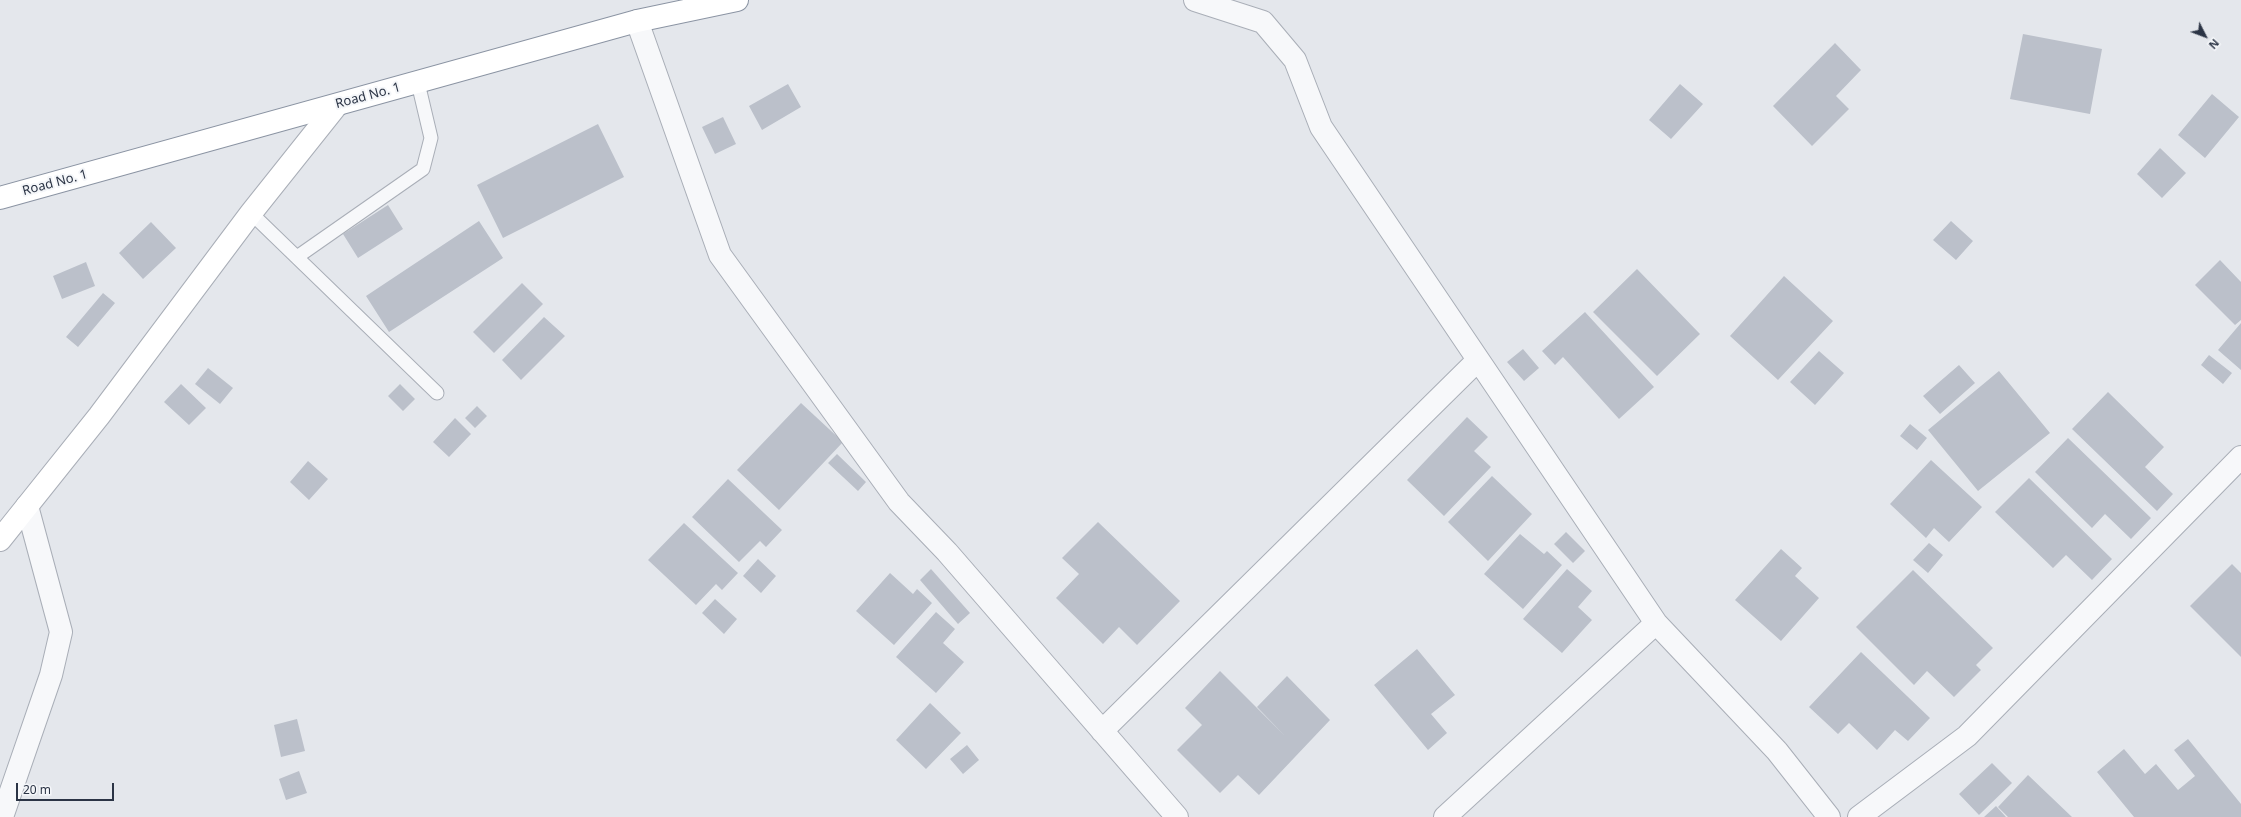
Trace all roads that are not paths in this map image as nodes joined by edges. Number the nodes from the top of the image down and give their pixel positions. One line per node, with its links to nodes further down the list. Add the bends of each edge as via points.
1 (737, 0): 3 (main road, Road No. 1)
2 (1195, 0): 9 (street, via 1263,22 1295,60 1321,127)
3 (637, 21): 4 (main road, Road No. 1); 15 (street, via 720,255 899,502 947,552)
4 (418, 83): 5 (main road, Road No. 1); 8 (lane, via 431,138 423,169)
5 (337, 105): 6 (main road, Road No. 1); 7 (main road)
6 (0, 198)
7 (252, 212): 8 (lane); 12 (main road)
8 (297, 257): 10 (lane)
9 (1478, 360): 14 (street); 15 (street)
10 (437, 394)
11 (2241, 457): 20 (street, via 1967,736)
12 (27, 506): 13 (main road); 16 (street, via 61,632 51,675)
13 (0, 540)
14 (1656, 623): 18 (street); 19 (street, via 1777,751)
15 (1102, 731): 17 (street)
16 (2, 817)
17 (1178, 817)
18 (1445, 817)
19 (1829, 817)
20 (1859, 817)

